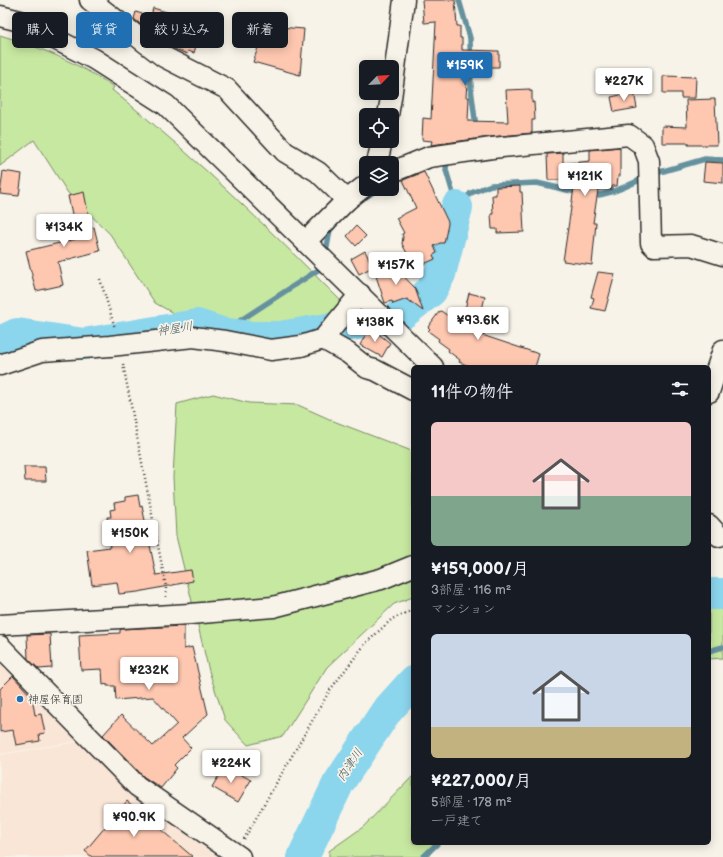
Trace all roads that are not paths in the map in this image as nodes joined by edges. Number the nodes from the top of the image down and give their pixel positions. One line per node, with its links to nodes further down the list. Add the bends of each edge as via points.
1 (90, 0): 7 (street, via 164,57 227,89 285,152 318,172)
2 (404, 0): 4 (street)
3 (0, 16): 8 (street, via 20,21 94,59 166,105)
4 (389, 108)
5 (399, 169): 9 (street, via 429,157 492,148 629,135 644,145 648,161 651,244 690,245)
6 (359, 191): 7 (street)
7 (347, 200): 8 (street)
8 (306, 241): 10 (street)
9 (723, 254)
10 (360, 294): 11 (street); 13 (street)
11 (328, 332): 14 (street, via 301,346 271,350 193,337 118,339 42,351); 16 (street, via 367,368)
12 (723, 350): 15 (street)
13 (431, 365)
14 (0, 366)
15 (711, 386)
16 (411, 389)
17 (411, 567): 18 (street, via 380,579 273,607)
18 (0, 625)
19 (0, 646): 20 (street, via 137,786)
20 (238, 856)

